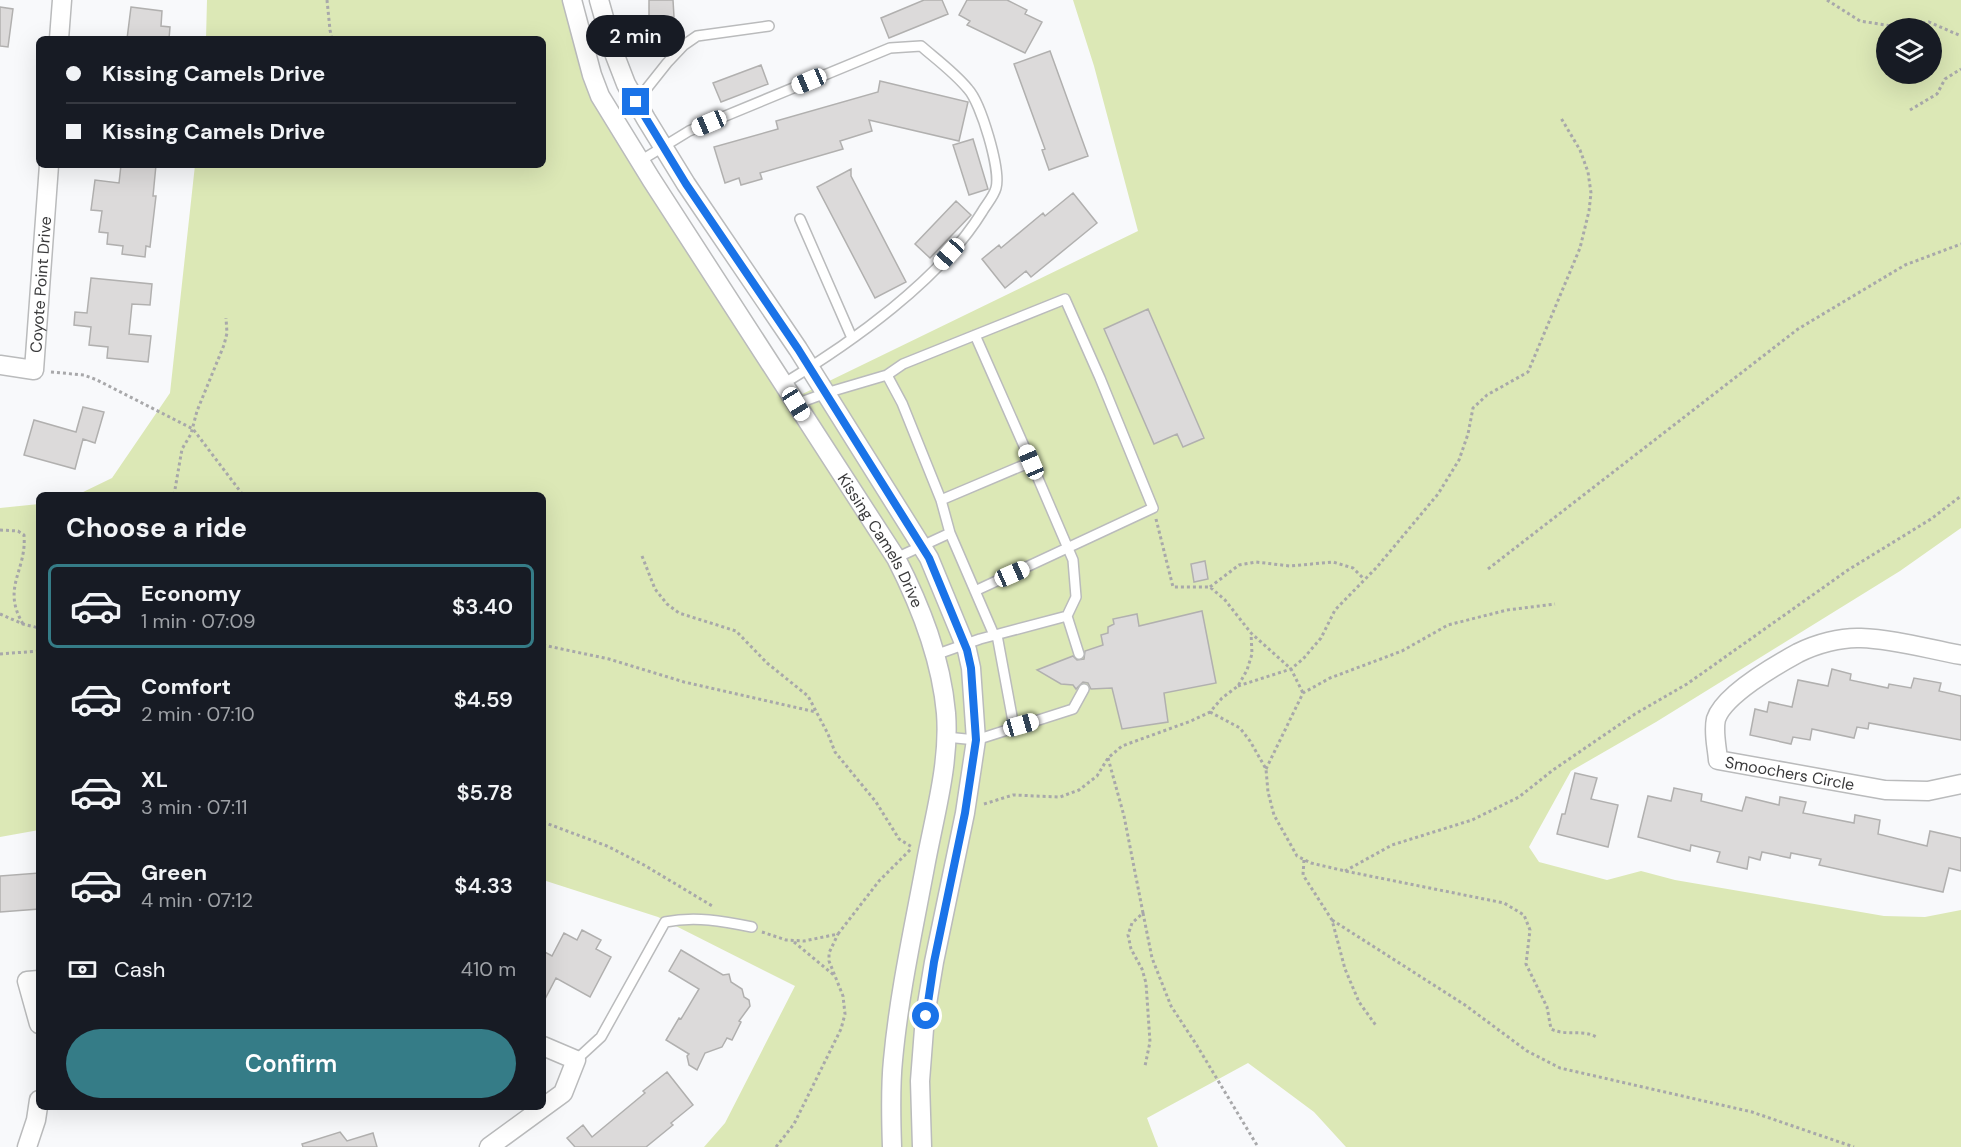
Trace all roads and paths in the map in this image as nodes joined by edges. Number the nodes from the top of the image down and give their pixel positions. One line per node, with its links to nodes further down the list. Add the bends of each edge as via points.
1 (62, 0): 7 (street)
2 (327, 0): 8 (path)
3 (572, 0): 14 (street, Kissing Camels Drive, via 592,75)
4 (599, 0): 11 (street, Kissing Camels Drive, via 614,52)
5 (1827, 0): 9 (path, via 1860,21 1892,26 1929,22)
6 (769, 26): 11 (lane, via 698,36 667,63)
7 (59, 36)
8 (330, 36)
9 (1961, 36)
10 (1961, 69): 12 (path, via 1945,79 1937,94)
11 (636, 102): 14 (lane); 15 (street, Kissing Camels Drive)
12 (1910, 110)
13 (1561, 117): 44 (path, via 1588,172 1589,211 1580,248 1528,372 1487,395 1473,408 1459,460 1438,494)
14 (614, 119): 16 (street, Kissing Camels Drive)
15 (663, 146): 16 (lane); 22 (lane, via 689,131 890,48 921,46 969,89 982,114 997,170 996,189 973,226 924,281); 24 (street, Kissing Camels Drive)
16 (640, 161): 27 (street, Kissing Camels Drive)
17 (49, 168): 25 (street, Coyote Point Drive)
18 (800, 219): 22 (lane)
19 (1961, 244): 43 (path, via 1905,265 1798,328)
20 (226, 318): 30 (path, via 226,339)
21 (975, 335): 26 (lane, via 903,364); 31 (lane); 36 (lane, via 1065,299)
22 (852, 338): 24 (lane)
23 (0, 365): 25 (street, Coyote Point Drive)
24 (810, 368): 27 (lane); 28 (street, Kissing Camels Drive)
25 (34, 370): 30 (path, via 84,375)
26 (887, 375): 28 (lane); 35 (lane)
27 (783, 384): 29 (street, Kissing Camels Drive)
28 (826, 393): 29 (lane); 39 (street, Kissing Camels Drive)
29 (796, 404): 42 (street, Kissing Camels Drive)
30 (193, 429): 32 (path, via 182,449); 33 (path)
31 (1031, 462): 35 (lane); 40 (lane)
32 (175, 492)
33 (241, 492)
34 (1961, 496): 74 (path, via 1687,684 1635,714 1520,797 1472,819 1392,845)
35 (941, 500): 38 (lane)
36 (1153, 508): 40 (lane); 45 (path, via 1173,587)
37 (0, 530): 50 (path, via 24,535 25,549 13,597)
38 (950, 533): 39 (lane); 46 (lane)
39 (922, 547): 42 (lane); 53 (street, Kissing Camels Drive)
40 (1068, 548): 46 (lane); 49 (lane, via 1073,560 1076,597)
41 (642, 556): 64 (path, via 655,589 667,604 679,613 736,632 808,696)
42 (896, 558): 59 (street, Kissing Camels Drive, via 921,611)
43 (1488, 569)
44 (1364, 579): 45 (path, via 1353,568 1334,562 1290,566 1256,562 1239,565); 60 (path, via 1335,610 1321,638)
45 (1210, 587): 60 (path, via 1251,633)
46 (975, 591): 52 (lane)
47 (1555, 603): 63 (path, via 1448,625 1402,651 1330,678)
48 (0, 614): 50 (path)
49 (1067, 616): 52 (lane); 57 (lane)
50 (23, 624): 51 (path)
51 (36, 627)
52 (996, 635): 53 (lane); 66 (lane)
53 (965, 644): 59 (lane); 68 (street, Kissing Camels Drive, via 971,668)
54 (546, 646): 64 (path)
55 (36, 651): 56 (path)
56 (0, 654)
57 (1079, 654)
58 (1961, 655): 71 (street, Smoochers Circle, via 1878,640 1836,640 1800,652 1738,693 1717,717 1715,729 1718,760 1885,790 1928,791)
59 (935, 656): 67 (street, Kissing Camels Drive, via 946,714)
60 (1291, 669): 61 (path); 63 (path)
61 (1238, 686)
62 (1084, 689): 66 (lane, via 1073,709)
63 (1303, 693): 70 (path)
64 (816, 712): 72 (path, via 835,752 876,802 899,839)
65 (1210, 712): 70 (path, via 1240,728)
66 (1014, 727): 68 (lane)
67 (945, 737): 68 (lane); 94 (street, Kissing Camels Drive, via 939,795 892,1063)
68 (976, 740): 95 (street, Kissing Camels Drive, via 926,1016 920,1081)
69 (1108, 758): 75 (path)
70 (1266, 770): 73 (path, via 1274,815 1297,856)
71 (1961, 784)
72 (912, 847)
73 (1304, 860): 74 (path); 76 (path, via 1303,875)
74 (1345, 871): 84 (path, via 1504,903 1524,915 1530,930 1526,964 1547,1007 1551,1029 1561,1034 1588,1032)
75 (1143, 913): 87 (path, via 1132,923 1128,935 1146,983 1150,1042); 96 (path, via 1152,958 1171,1006)
76 (1332, 920): 83 (path, via 1345,969 1359,1002); 97 (path, via 1465,1005 1527,1051 1560,1068 1752,1112)
77 (752, 927): 86 (lane, via 712,919 665,922 601,1037)
78 (838, 934): 80 (path, via 829,953)
79 (793, 940): 80 (path)
80 (837, 977): 93 (path, via 845,1014 841,1029 794,1124)
81 (36, 980): 82 (street, via 27,981)
82 (36, 1013)
83 (1377, 1027)
84 (1598, 1038)
85 (546, 1047): 86 (street)
86 (576, 1060): 88 (street, via 563,1093)
87 (1145, 1066)
88 (546, 1105)
89 (38, 1110): 91 (street)
90 (540, 1110): 92 (street)
91 (27, 1147)
92 (489, 1147)
93 (776, 1147)
94 (892, 1147)
95 (922, 1147)
96 (1258, 1147)
97 (1854, 1147)

